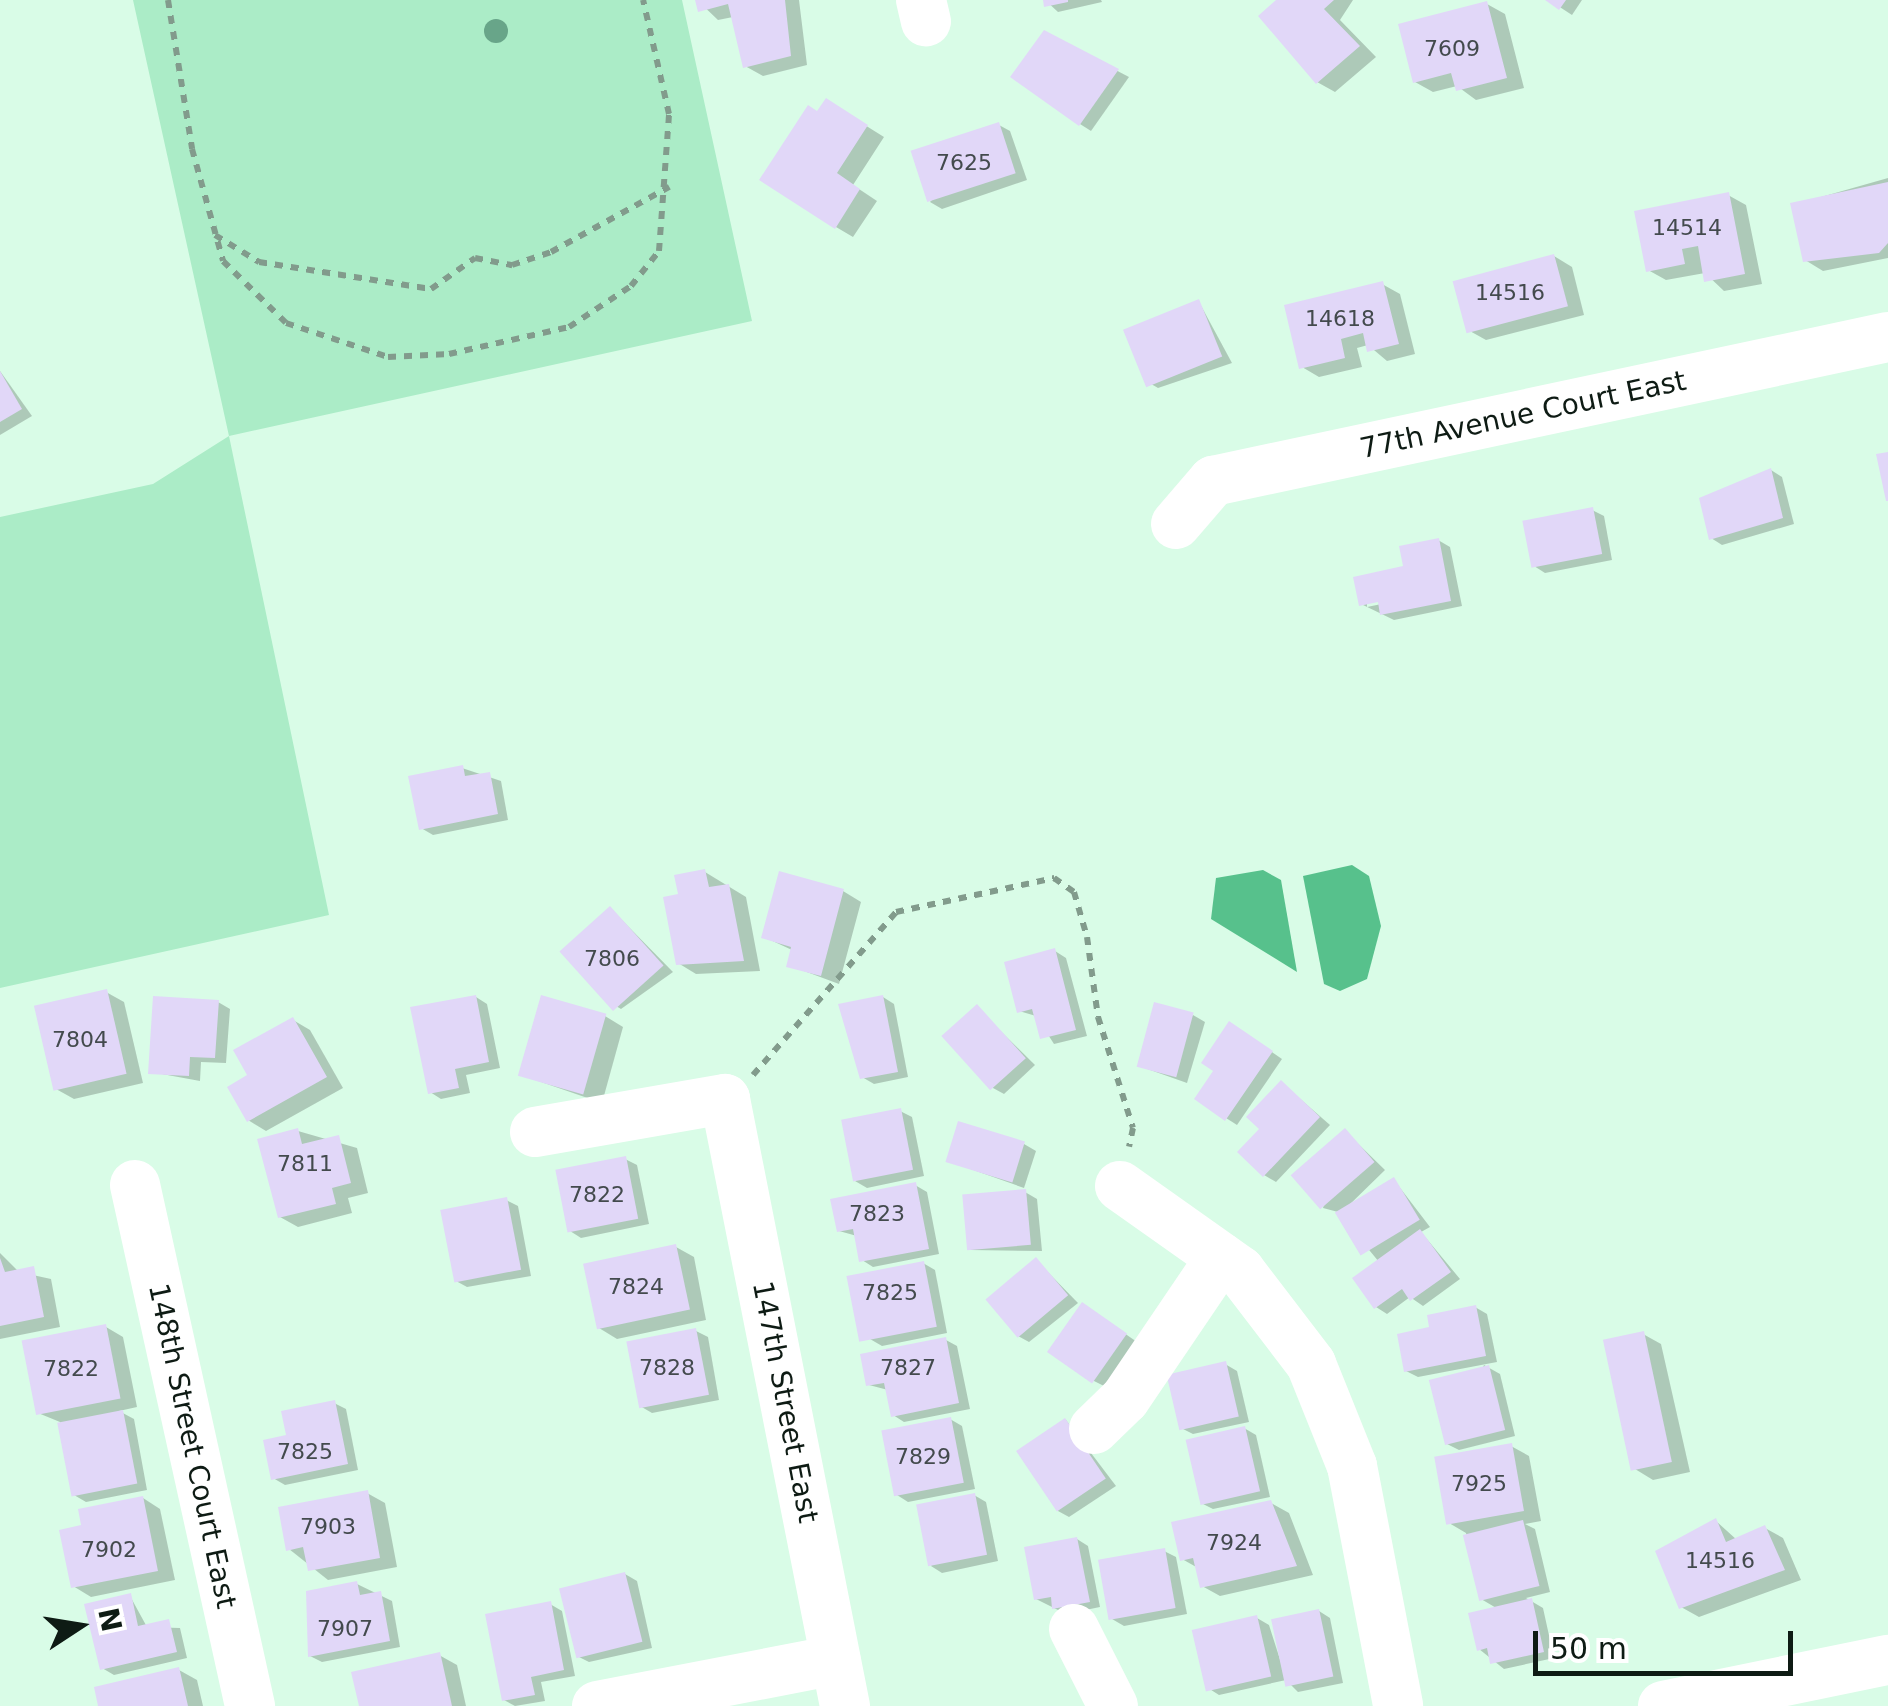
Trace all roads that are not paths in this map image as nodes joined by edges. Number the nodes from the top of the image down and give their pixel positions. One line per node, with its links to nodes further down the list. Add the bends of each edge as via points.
1 (1888, 337): 2 (street, 77th Avenue Court East, via 1213,480)
2 (1176, 524)
3 (535, 1132): 10 (street, 147th Street East, via 725,1099)
4 (135, 1185): 11 (street, 148th Street Court East)
5 (1120, 1186): 6 (street)
6 (1221, 1257): 7 (street, via 1125,1399); 14 (street, via 1280,1318 1335,1413)
7 (1094, 1429)
8 (1074, 1629): 13 (street)
9 (1888, 1660): 15 (street)
10 (841, 1683): 12 (street)
11 (250, 1706)
12 (596, 1706)
13 (1113, 1706)
14 (1398, 1706)
15 (1664, 1706)

